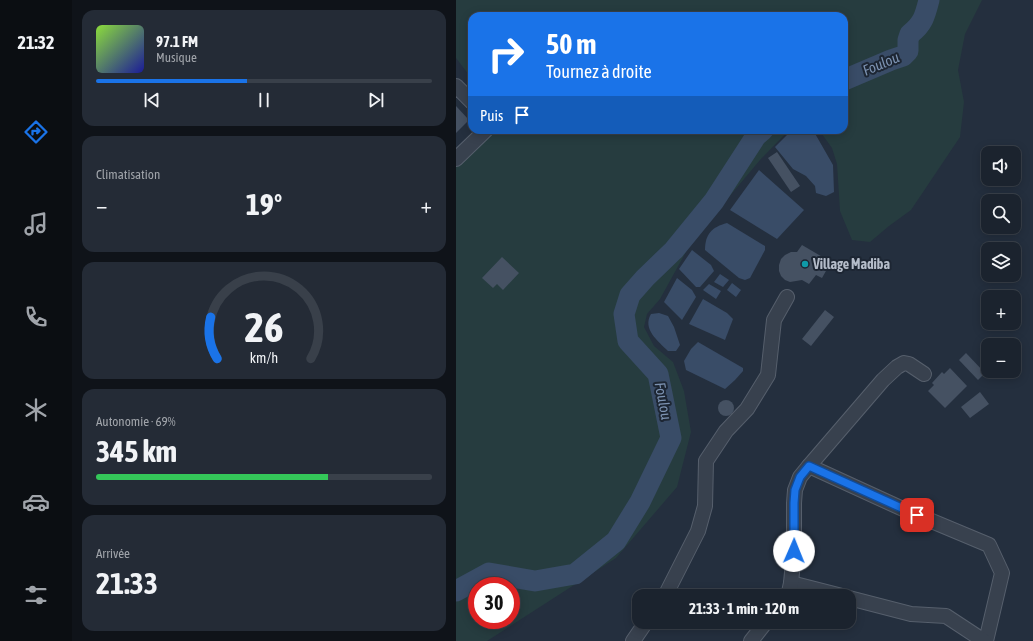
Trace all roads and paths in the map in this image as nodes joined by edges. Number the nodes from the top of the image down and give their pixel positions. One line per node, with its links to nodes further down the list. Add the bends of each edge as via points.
1 (456, 86): 2 (street)
2 (468, 98)
3 (482, 134): 4 (street)
4 (456, 159)
5 (787, 297): 9 (street, via 774,320 768,375 747,409 726,431 706,461 705,506 698,531)
6 (924, 374): 7 (street, via 909,364 904,363 897,367)
7 (809, 466): 8 (street, via 800,477 795,490); 17 (street, via 989,545 1002,573)
8 (792, 583): 10 (street); 11 (street)
9 (669, 589)
10 (790, 589)
11 (815, 589)
12 (856, 600): 17 (street, via 911,614 946,616)
13 (641, 629): 15 (street)
14 (760, 629): 16 (street)
15 (633, 641)
16 (751, 641)
17 (985, 641)

